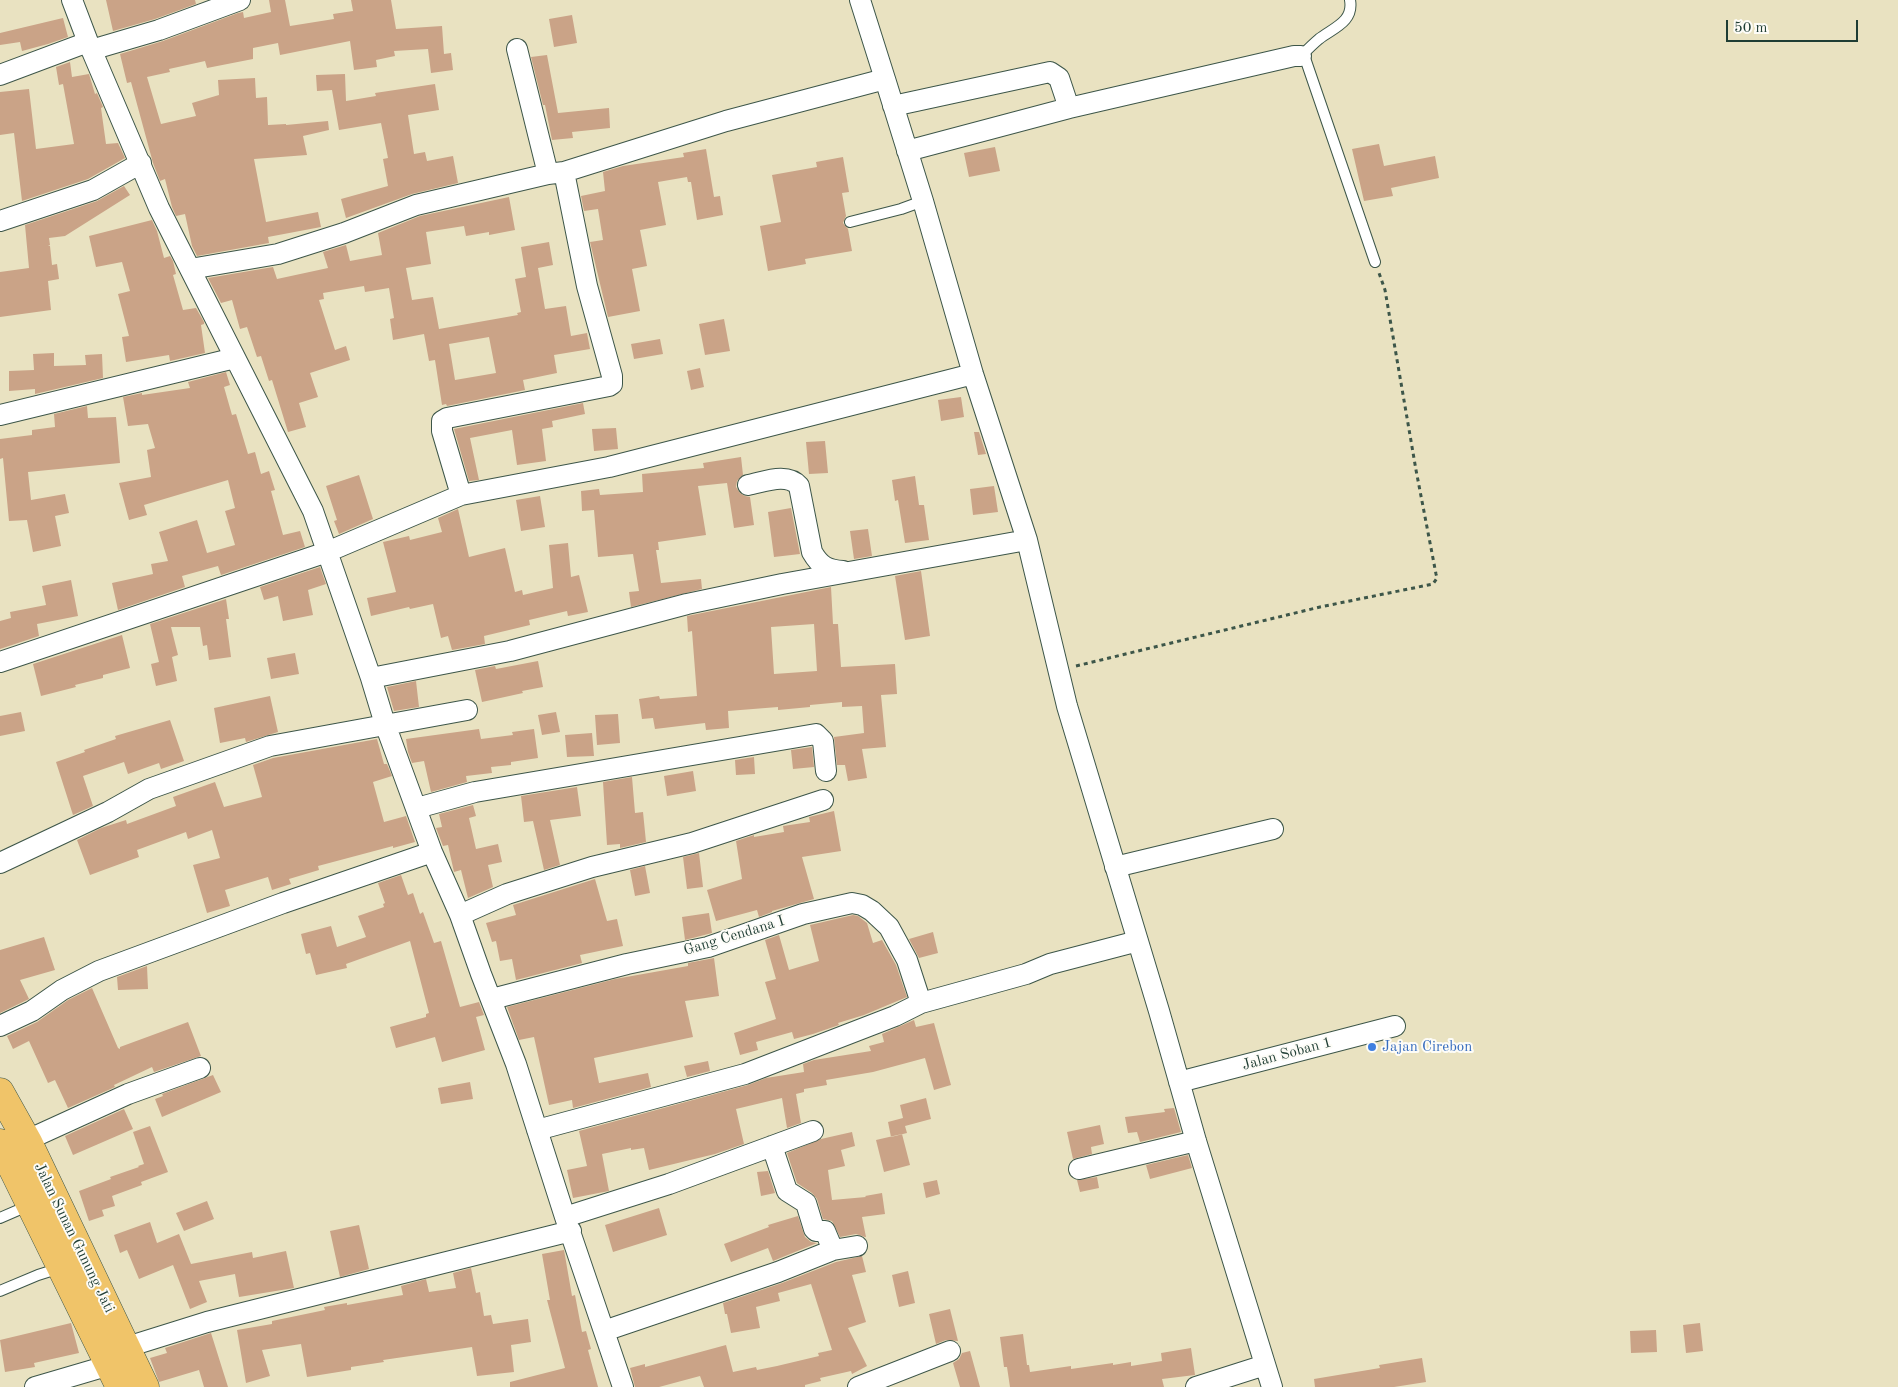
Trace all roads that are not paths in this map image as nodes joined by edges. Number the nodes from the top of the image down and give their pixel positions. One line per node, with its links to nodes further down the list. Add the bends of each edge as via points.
1 (72, 0): 5 (street)
2 (240, 0): 5 (street, via 159,30)
3 (860, 0): 9 (street)
4 (1350, 0): 7 (lane, via 1350,10 1344,21)
5 (90, 46): 8 (street); 13 (street)
6 (517, 49): 14 (street)
7 (1301, 56): 11 (street); 18 (lane, via 1306,61)
8 (0, 75)
9 (885, 79): 10 (street); 14 (street, via 726,120)
10 (893, 106): 11 (street, via 1050,72 1059,78); 12 (street)
11 (1069, 108): 12 (street)
12 (907, 151): 15 (street)
13 (141, 163): 16 (street, via 92,190); 19 (street, via 159,208)
14 (556, 173): 19 (street, via 416,205 278,254); 24 (street, via 613,380 609,386 442,421)
15 (923, 202): 17 (lane); 21 (street)
16 (0, 221)
17 (850, 222)
18 (1376, 262)
19 (190, 269): 20 (street)
20 (235, 358): 22 (street); 26 (street, via 313,511)
21 (973, 374): 24 (street, via 609,467); 25 (street)
22 (0, 415)
23 (748, 485): 27 (street, via 784,479 794,481 799,486 812,552 817,561 824,568)
24 (461, 495): 26 (street)
25 (1027, 540): 27 (street); 38 (street, via 1067,706)
26 (327, 552): 28 (street); 29 (street)
27 (850, 571): 29 (street, via 687,604 510,651)
28 (0, 662)
29 (372, 678): 31 (street)
30 (467, 710): 31 (street)
31 (385, 724): 34 (street); 37 (street, via 270,746 198,771 149,789)
32 (826, 771): 34 (street, via 823,741 816,734 810,734 475,792)
33 (823, 800): 39 (street, via 692,843 592,867 507,894)
34 (417, 808): 36 (street)
35 (1273, 828): 38 (street)
36 (432, 852): 39 (street); 43 (street, via 99,971)
37 (0, 863)
38 (1115, 867): 40 (street)
39 (460, 915): 41 (street)
40 (1138, 940): 42 (street); 46 (street)
41 (492, 999): 42 (street, Gang Cendana I, via 708,947 803,914 858,903 889,927 907,960); 48 (street)
42 (921, 1003): 48 (street, via 745,1074)
43 (0, 1026)
44 (1395, 1026): 46 (street, Jalan Soban 1)
45 (200, 1068): 51 (street, via 128,1094)
46 (1179, 1082): 50 (street)
47 (0, 1092): 51 (highway, Jalan Sunan Gunung Jati)
48 (537, 1130): 57 (street)
49 (814, 1131): 53 (street)
50 (1196, 1141): 54 (street); 64 (street)
51 (28, 1142): 60 (highway, Jalan Sunan Gunung Jati)
52 (0, 1143): 55 (highway)
53 (772, 1146): 57 (street); 59 (street, via 787,1191 806,1203 814,1229 826,1231)
54 (1079, 1169)
55 (31, 1205): 56 (lane); 60 (highway)
56 (0, 1218)
57 (568, 1224): 62 (street); 65 (street, via 207,1322)
58 (857, 1246): 59 (street)
59 (833, 1250): 62 (street)
60 (73, 1262): 61 (lane); 65 (highway)
61 (0, 1291)
62 (604, 1331): 68 (street)
63 (950, 1351): 69 (street)
64 (1265, 1365): 70 (street); 71 (street)
65 (119, 1366): 66 (street); 67 (highway)
66 (35, 1387)
67 (145, 1387)
68 (623, 1387)
69 (858, 1387)
70 (1196, 1387)
71 (1272, 1387)

